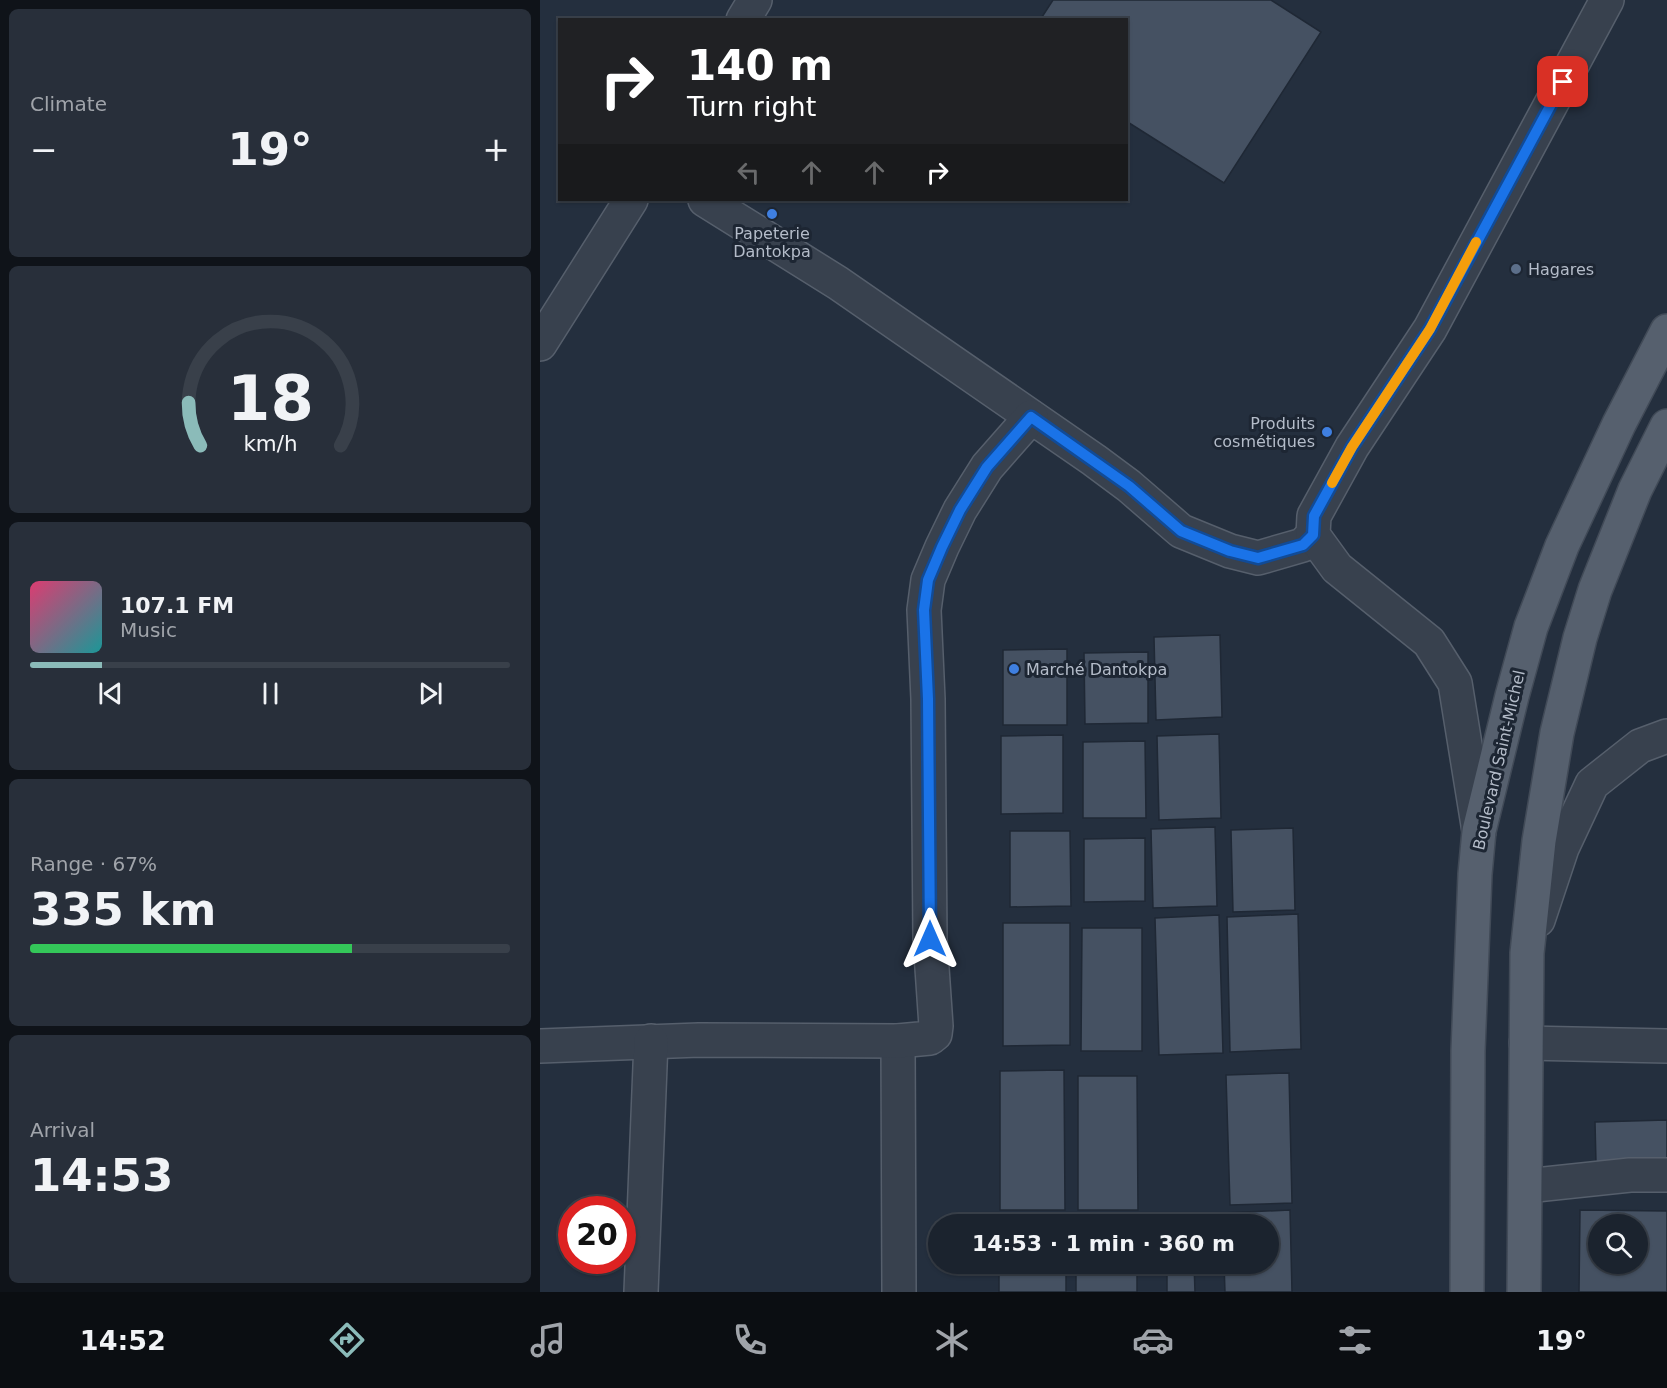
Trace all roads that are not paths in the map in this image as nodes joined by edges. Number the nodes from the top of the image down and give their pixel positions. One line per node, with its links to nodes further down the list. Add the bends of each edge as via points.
1 (755, 0): 3 (street)
2 (1607, 0): 10 (street, via 1430,329 1352,447 1314,516)
3 (744, 18)
4 (630, 201): 7 (street)
5 (707, 201): 8 (street, via 838,283)
6 (1667, 331): 12 (main road, Boulevard Saint-Michel, via 1562,546 1531,627)
7 (540, 344)
8 (1031, 417): 10 (street, via 1129,486 1181,531 1258,558 1303,545); 15 (street, via 987,467 960,510 928,580 924,610 930,939 936,1026 930,1038)
9 (1665, 442): 13 (main road, via 1630,501 1580,638 1557,733 1539,841)
10 (1313, 535): 12 (street, via 1337,568 1429,642 1455,683)
11 (1667, 736): 13 (street, via 1640,746 1592,784 1562,848)
12 (1479, 831): 23 (main road, Boulevard Saint-Michel, via 1468,1051)
13 (1527, 953): 16 (main road)
14 (651, 1041): 15 (street); 17 (street); 21 (street)
15 (897, 1041): 22 (street)
16 (1526, 1043): 18 (street); 20 (main road)
17 (540, 1046)
18 (1667, 1046)
19 (1667, 1175): 20 (street)
20 (1526, 1186): 24 (main road)
21 (641, 1292)
22 (898, 1292)
23 (1467, 1292)
24 (1524, 1292)

